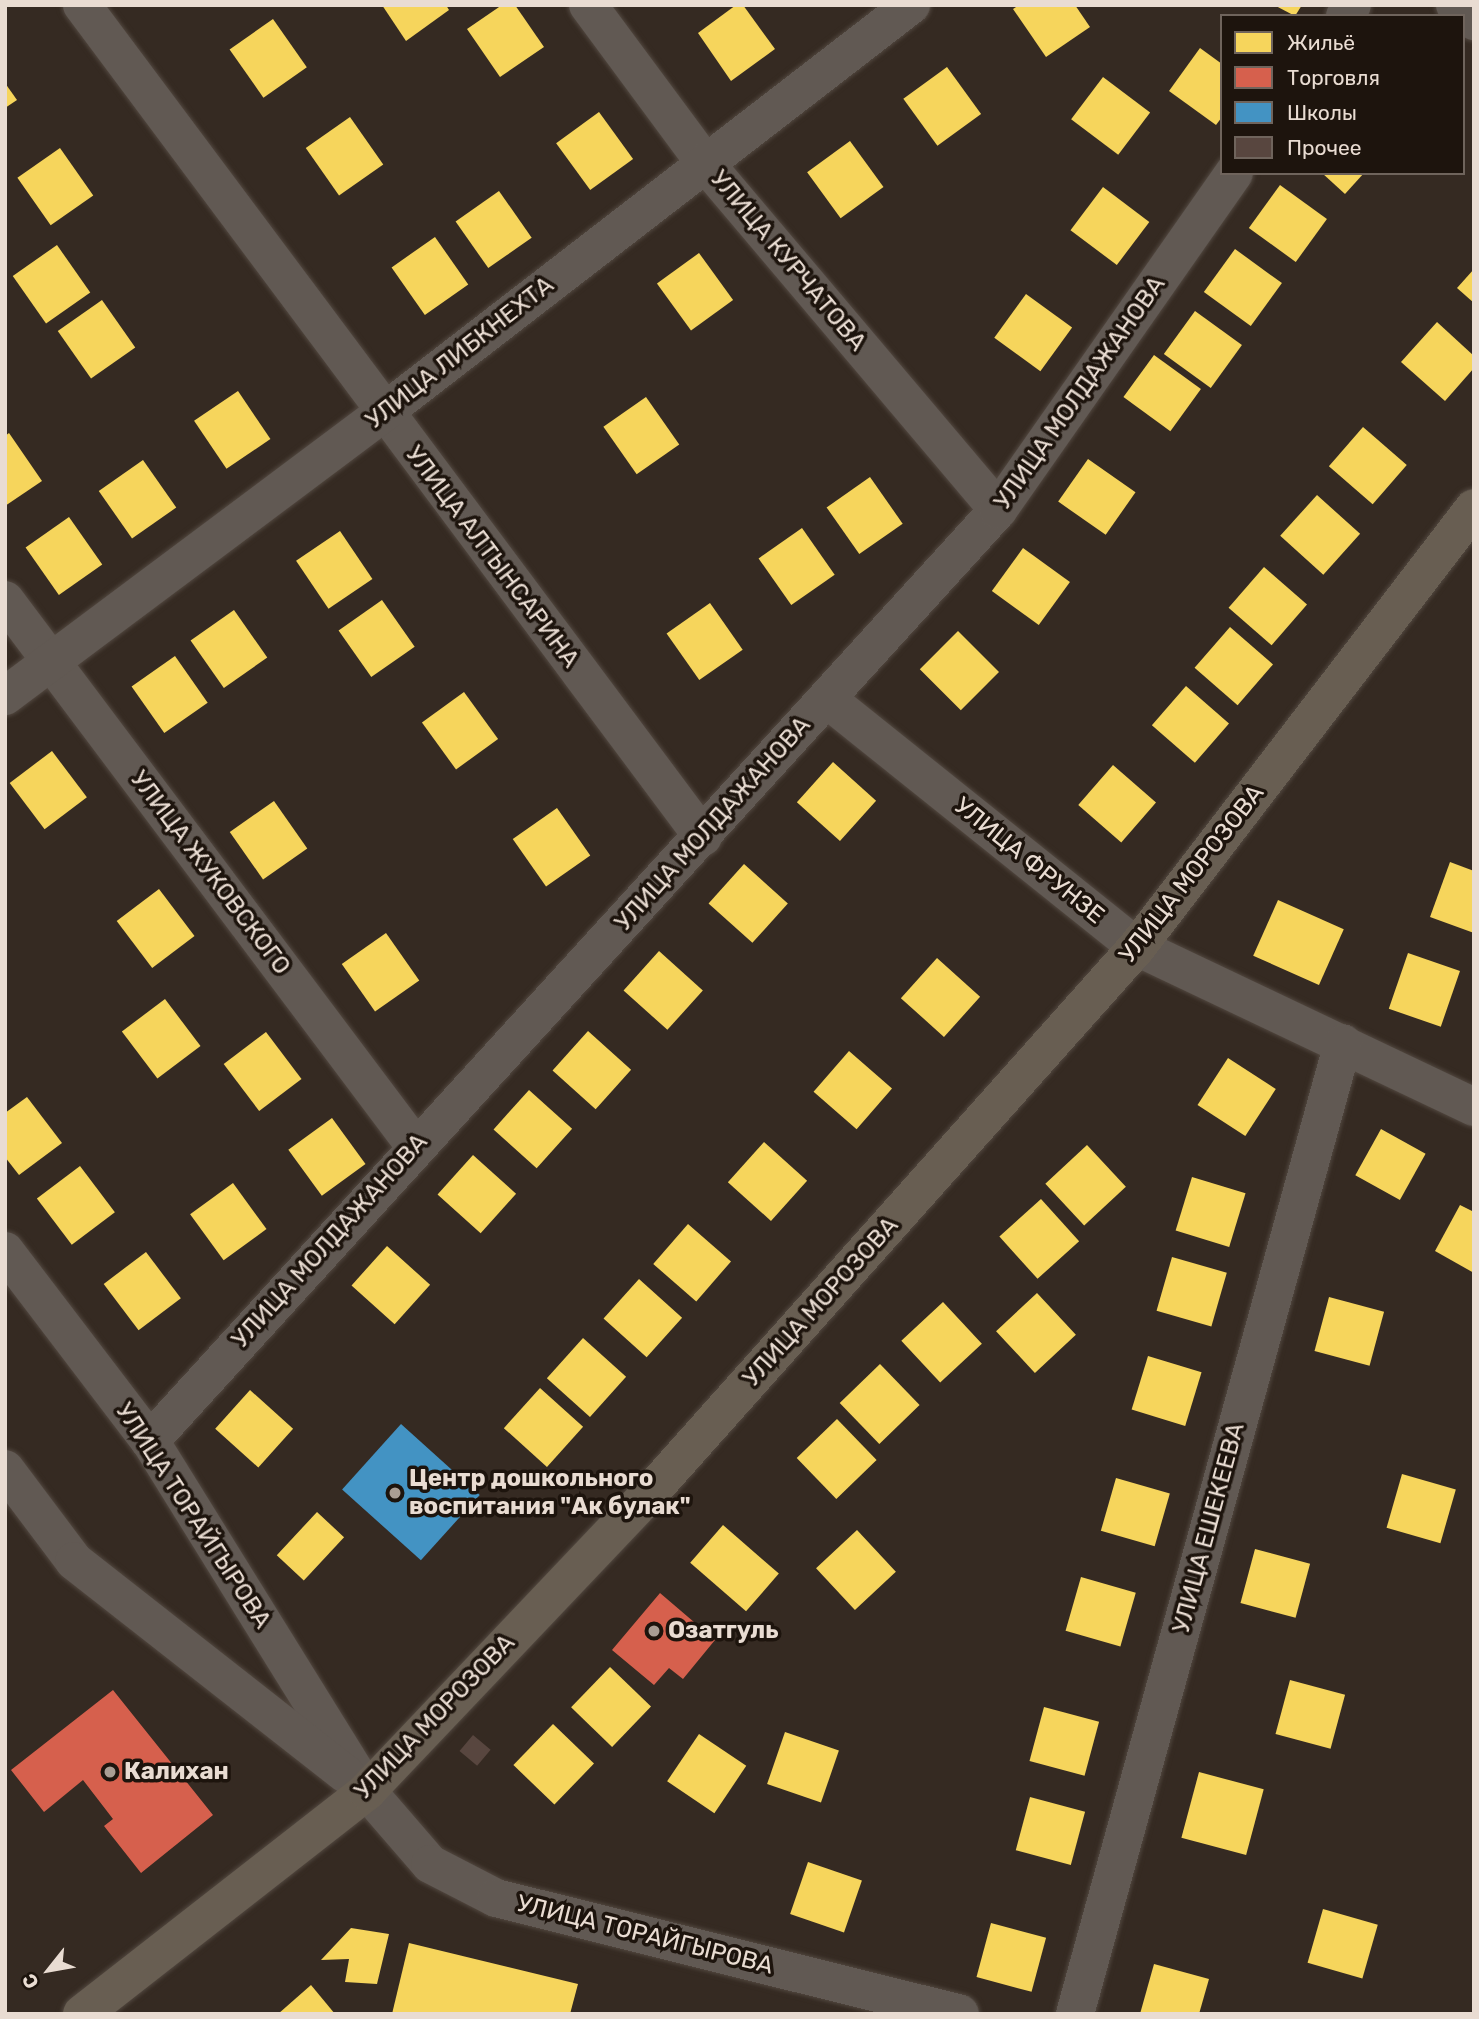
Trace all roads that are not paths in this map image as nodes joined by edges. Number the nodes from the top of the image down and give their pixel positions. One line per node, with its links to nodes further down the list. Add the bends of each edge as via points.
1 (82, 5): 8 (street, УЛИЦА АЛТЫНСАРИНА)
2 (588, 5): 6 (street, УЛИЦА КУРЧАТОВА)
3 (911, 5): 6 (street, УЛИЦА ЛИБКНЕХТА)
4 (1455, 5): 5 (street)
5 (1474, 21)
6 (705, 163): 8 (street, УЛИЦА ЛИБКНЕХТА); 10 (street, УЛИЦА КУРЧАТОВА)
7 (1233, 175): 10 (street, УЛИЦА МОЛДАЖАНОВА)
8 (384, 412): 12 (street, УЛИЦА ЛИБКНЕХТА); 15 (street, УЛИЦА АЛТЫНСАРИНА)
9 (1474, 508): 16 (main road, УЛИЦА МОРОЗОВА)
10 (998, 510): 14 (street, УЛИЦА МОЛДАЖАНОВА)
11 (5, 600): 12 (street, УЛИЦА ЖУКОВСКОГО)
12 (51, 660): 13 (street, УЛИЦА ЛИБКНЕХТА); 19 (street, УЛИЦА ЖУКОВСКОГО)
13 (5, 696)
14 (827, 699): 15 (street, УЛИЦА МОЛДАЖАНОВА); 16 (street, УЛИЦА ФРУНЗЕ)
15 (703, 838): 19 (street, УЛИЦА МОЛДАЖАНОВА)
16 (1137, 947): 17 (street, УЛИЦА ФРУНЗЕ); 23 (main road, УЛИЦА МОРОЗОВА, via 649,1494)
17 (1343, 1043): 18 (street, УЛИЦА ФРУНЗЕ); 26 (street, УЛИЦА ЕШЕКЕЕВА)
18 (1474, 1107)
19 (415, 1146): 21 (street, УЛИЦА МОЛДАЖАНОВА)
20 (5, 1251): 21 (street, УЛИЦА ТОРАЙГЫРОВА)
21 (150, 1441): 23 (street, УЛИЦА ТОРАЙГЫРОВА)
22 (5, 1469): 23 (street, УЛИЦА ТОРАЙГЫРОВА, via 74,1561)
23 (367, 1791): 24 (main road, УЛИЦА МОРОЗОВА); 25 (street, УЛИЦА ТОРАЙГЫРОВА, via 430,1864 496,1898)
24 (82, 2014)
25 (960, 2014)
26 (1075, 2014)

